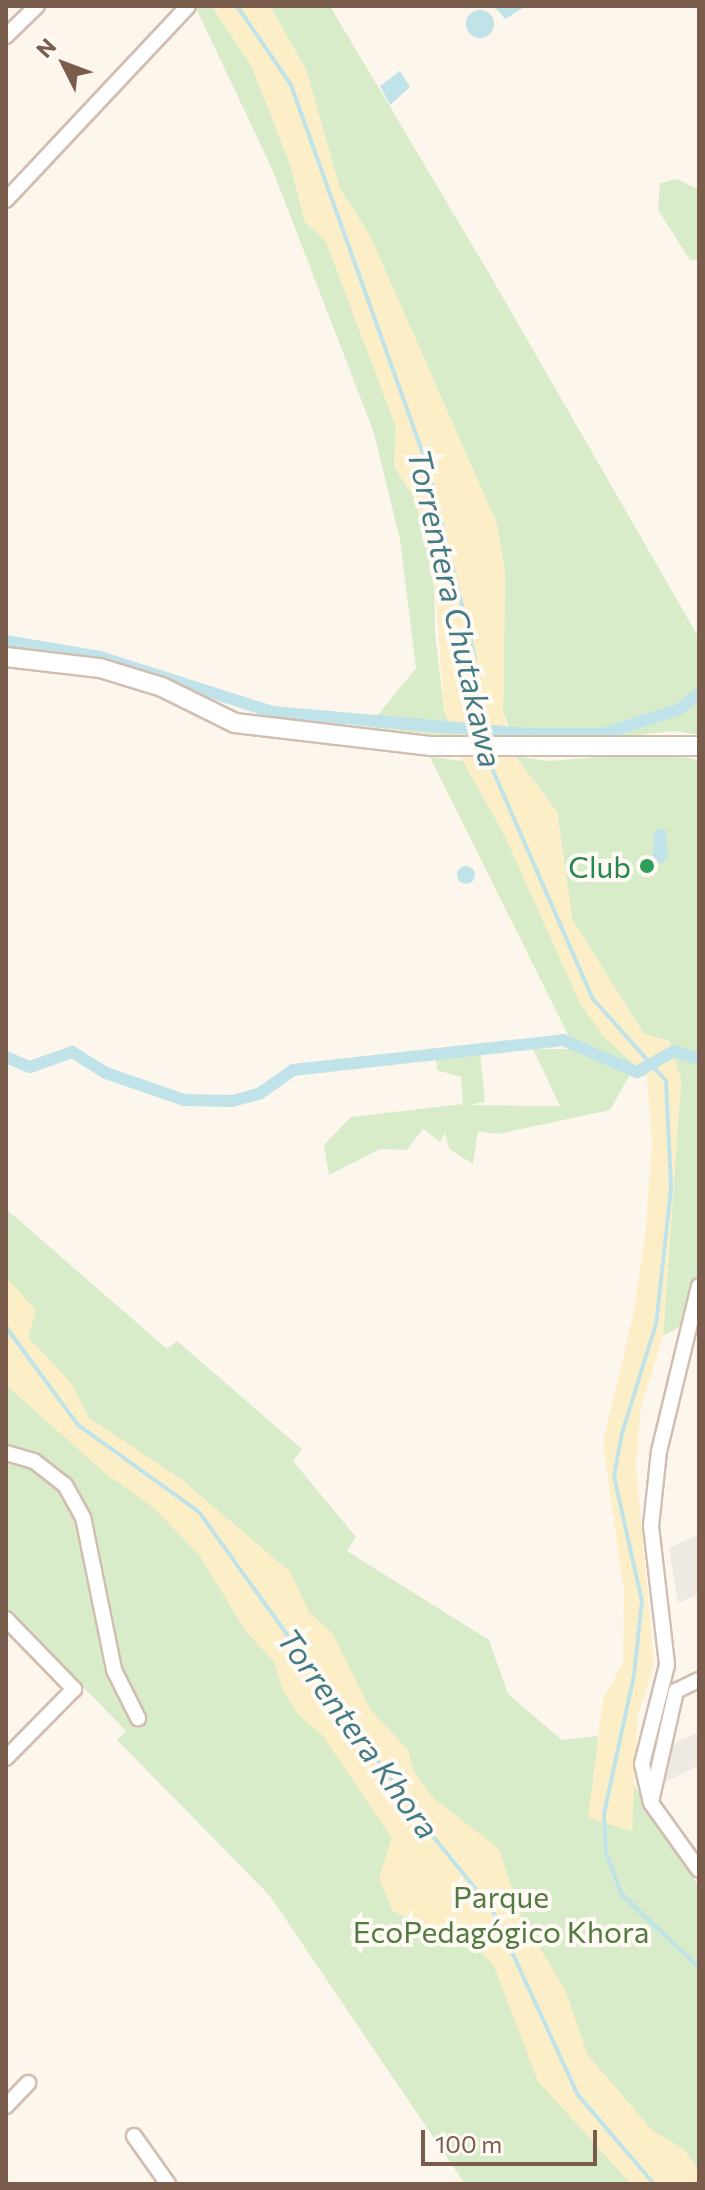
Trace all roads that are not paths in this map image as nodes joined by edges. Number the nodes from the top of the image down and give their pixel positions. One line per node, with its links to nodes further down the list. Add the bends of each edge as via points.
1 (37, 6): 3 (street)
2 (186, 8): 4 (street)
3 (6, 36)
4 (6, 200)
5 (6, 657): 6 (street, via 100,668 162,687 235,723 492,748)
6 (699, 746)
7 (699, 1286): 13 (street, via 659,1451 651,1526 667,1665 642,1764)
8 (6, 1453): 11 (street, via 34,1461 65,1485 83,1517 114,1670)
9 (6, 1619): 12 (street, via 74,1689)
10 (699, 1680): 13 (street, via 676,1691)
11 (138, 1718)
12 (6, 1758)
13 (651, 1803): 14 (street)
14 (699, 1870)
15 (28, 2083): 16 (street)
16 (6, 2106)
17 (134, 2136): 18 (street)
18 (168, 2184)

